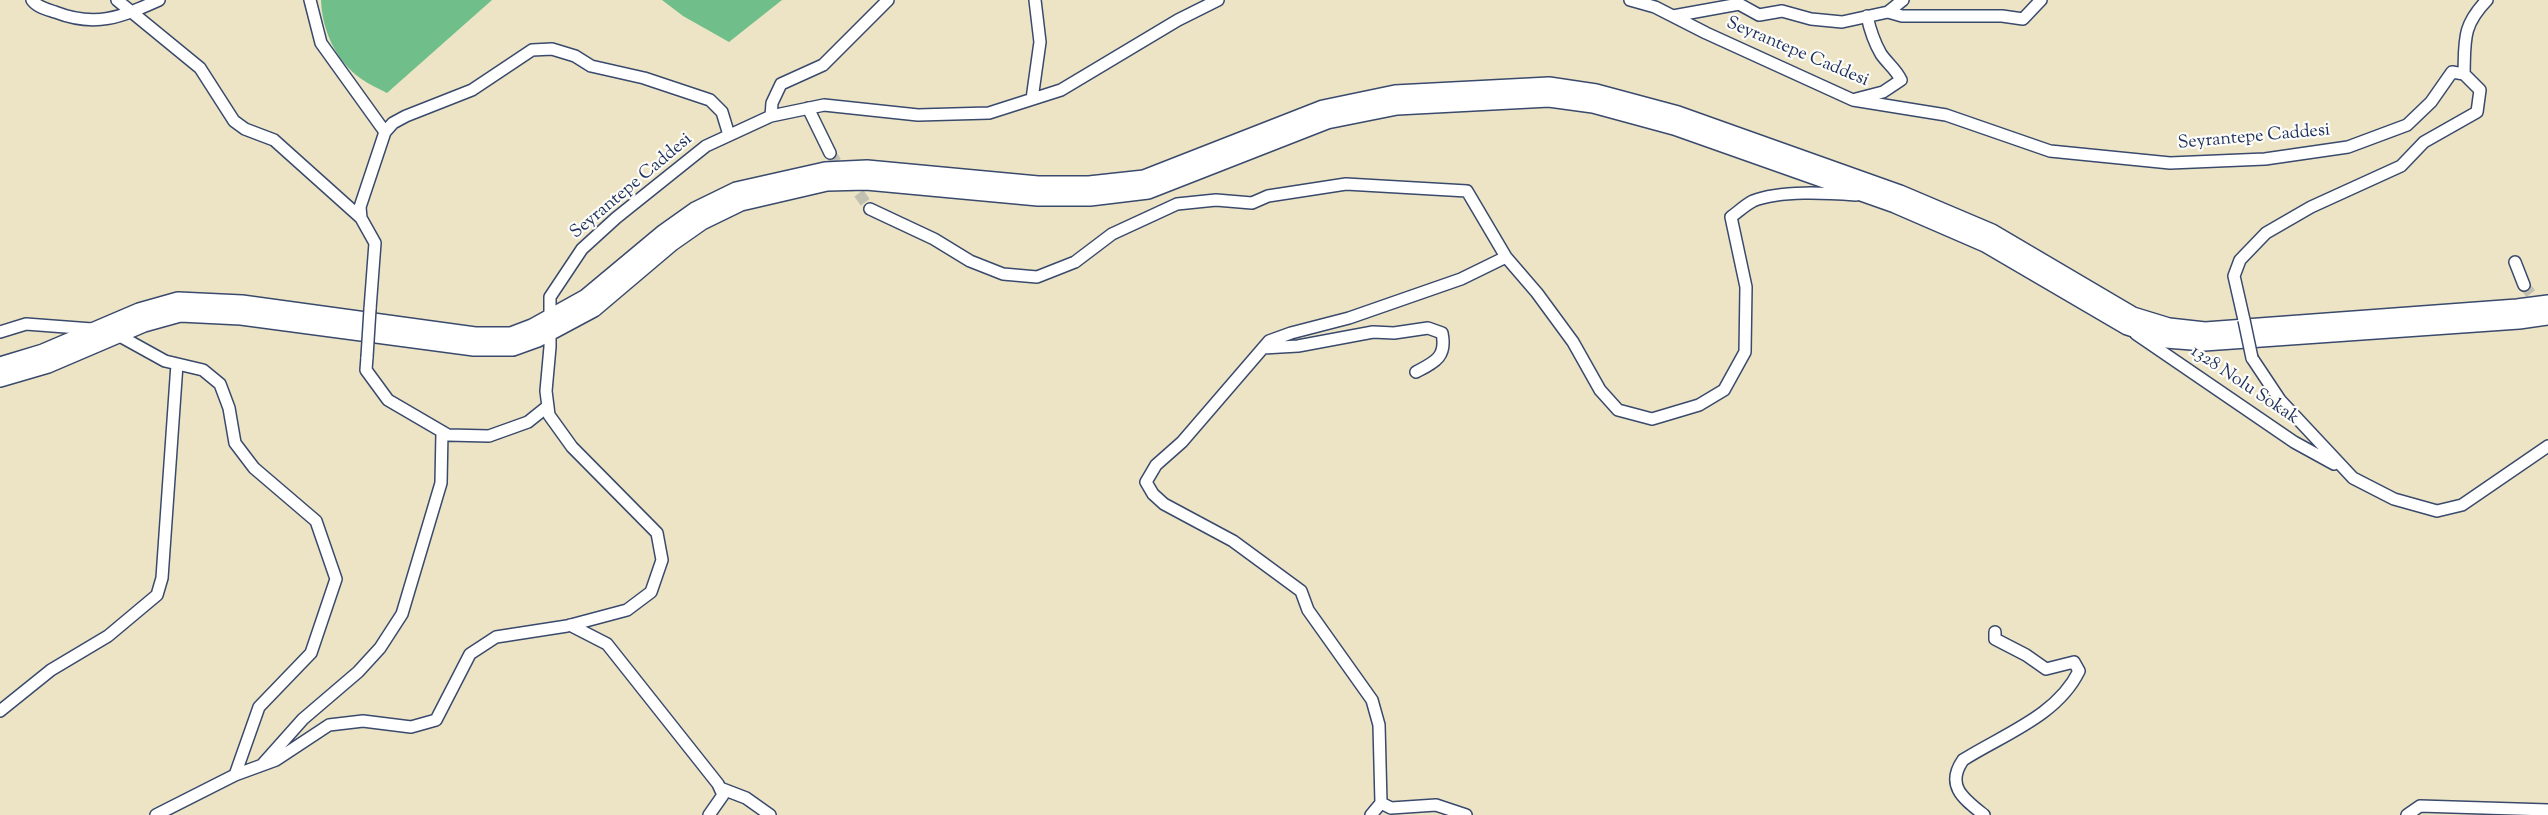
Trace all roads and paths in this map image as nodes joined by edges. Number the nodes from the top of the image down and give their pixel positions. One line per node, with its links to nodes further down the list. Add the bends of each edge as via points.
1 (32, 0): 12 (street, via 35,5 65,16 96,22)
2 (117, 0): 12 (street)
3 (159, 0): 12 (street)
4 (310, 0): 21 (street, via 321,44)
5 (888, 0): 20 (street, via 823,65 781,84 772,103)
6 (1035, 0): 17 (street, via 1040,42)
7 (1218, 0): 17 (street, Seyrantepe Caddesi, via 1060,90)
8 (1630, 0): 14 (street, Seyrantepe Caddesi)
9 (1903, 0): 13 (street)
10 (2041, 0): 13 (street, via 2023,19 1902,16)
11 (2487, 0): 16 (street, via 2473,14 2466,32)
12 (132, 12): 26 (street, via 200,68 234,121 245,129 274,140)
13 (1888, 12): 15 (street)
14 (1673, 16): 15 (street, via 1739,4 1759,15 1782,11 1842,22); 18 (street, Seyrantepe Caddesi)
15 (1866, 16): 18 (street, via 1873,38 1901,80 1882,92)
16 (2464, 74): 18 (street, Seyrantepe Caddesi, via 2452,72 2431,102 2407,125 2348,147 2265,159 2170,163 2050,151 1946,116); 46 (street, bridge, via 2480,90 2477,112 2424,142 2401,166 2310,206 2266,233 2240,260 2234,276 2252,358 2280,400)
17 (1032, 99): 19 (street, Seyrantepe Caddesi, via 989,113 918,116 824,105)
18 (1853, 100)
19 (808, 108): 20 (street, Seyrantepe Caddesi); 23 (street)
20 (771, 116): 22 (street, Seyrantepe Caddesi)
21 (384, 132): 22 (street, via 406,116 472,90 532,50 552,49 575,56 592,66 644,78 710,100 722,112); 26 (street, via 360,207)
22 (729, 135): 31 (street, Seyrantepe Caddesi, via 706,146 582,249 550,298)
23 (830, 153)
24 (1869, 196): 27 (street, via 1789,195 1753,202 1731,217 1746,286 1745,352 1724,390 1700,405 1652,419 1618,410 1600,390 1573,342); 33 (main road, via 1986,244); 36 (main road, via 1674,127 1593,105 1549,99 1397,107 1327,121 1148,191 1090,198 1038,198 866,182 827,183 741,203 695,227 594,308)
25 (870, 208): 27 (street, via 934,239 970,261 1004,274 1037,277 1075,262 1112,234 1178,204 1216,200 1252,202 1268,196 1346,184 1418,187 1467,191)
26 (361, 218): 44 (street, bridge, via 375,243 366,370 388,400)
27 (1506, 257): 38 (street, via 1461,280 1349,318 1291,333 1269,341)
28 (2514, 262): 29 (street)
29 (2524, 285)
30 (2548, 303): 31 (main road, via 2205,330 2169,326 2133,314 1992,232 1900,192 1678,114 1596,92 1549,85 1395,93 1323,108 1144,178 1089,184 1038,184 867,168 825,170 736,190 696,210 586,297)
31 (550, 317): 34 (main road, via 511,334 475,335 242,303 178,300 139,311); 36 (street, Seyrantepe Caddesi)
32 (2548, 317): 33 (main road, via 2204,343 2166,340)
33 (2125, 326): 46 (street, 1328 Nolu Sokak, via 2294,442)
34 (99, 329): 35 (street, via 26,324); 40 (main road, via 44,352)
35 (0, 332)
36 (550, 333): 37 (main road, via 514,348 474,348 241,317 180,314); 43 (street, Seyrantepe Caddesi)
37 (118, 335): 39 (street); 42 (main road, via 48,366)
38 (1263, 348): 41 (street, via 1298,346 1373,332 1428,328 1442,333 1445,345 1438,360); 53 (street, via 1182,442 1156,465 1146,482 1164,504 1233,541 1301,591 1308,610 1372,700 1379,725)
39 (176, 364): 49 (street, via 162,578 157,595 108,636 52,670); 51 (street, via 203,370 220,384 229,408 235,443 254,468 316,521 336,579 311,653 258,707)
40 (0, 365)
41 (1416, 372)
42 (0, 379)
43 (548, 406): 44 (street, via 528,422 488,436); 47 (street, Seyrantepe Caddesi, via 549,414 572,447 657,534 662,560 650,592 627,610)
44 (442, 432): 50 (street, via 441,483 402,614 380,648 358,672 303,719)
45 (2548, 446): 46 (street, via 2462,505 2437,511 2394,498 2353,478)
46 (2346, 471)
47 (570, 625): 50 (street, Seyrantepe Caddesi, via 496,637 470,654 436,720 411,727 363,721 329,725 276,760); 52 (street, via 607,644)
48 (1995, 632): 60 (street, via 1999,643 2026,655 2046,669 2074,662 2080,671 2073,684 2040,716 1963,760 1956,769 1956,785 1965,799)
49 (0, 711)
50 (262, 765): 51 (street, Seyrantepe Caddesi)
51 (235, 775): 55 (street, Seyrantepe Caddesi)
52 (720, 788): 56 (street, via 723,795); 57 (street, via 746,798)
53 (1381, 803): 58 (street); 59 (street, via 1391,808 1436,805)
54 (2548, 810): 61 (street, via 2420,806)
55 (156, 815)
56 (709, 815)
57 (770, 815)
58 (1371, 815)
59 (1466, 815)
60 (1984, 815)
61 (2407, 815)

